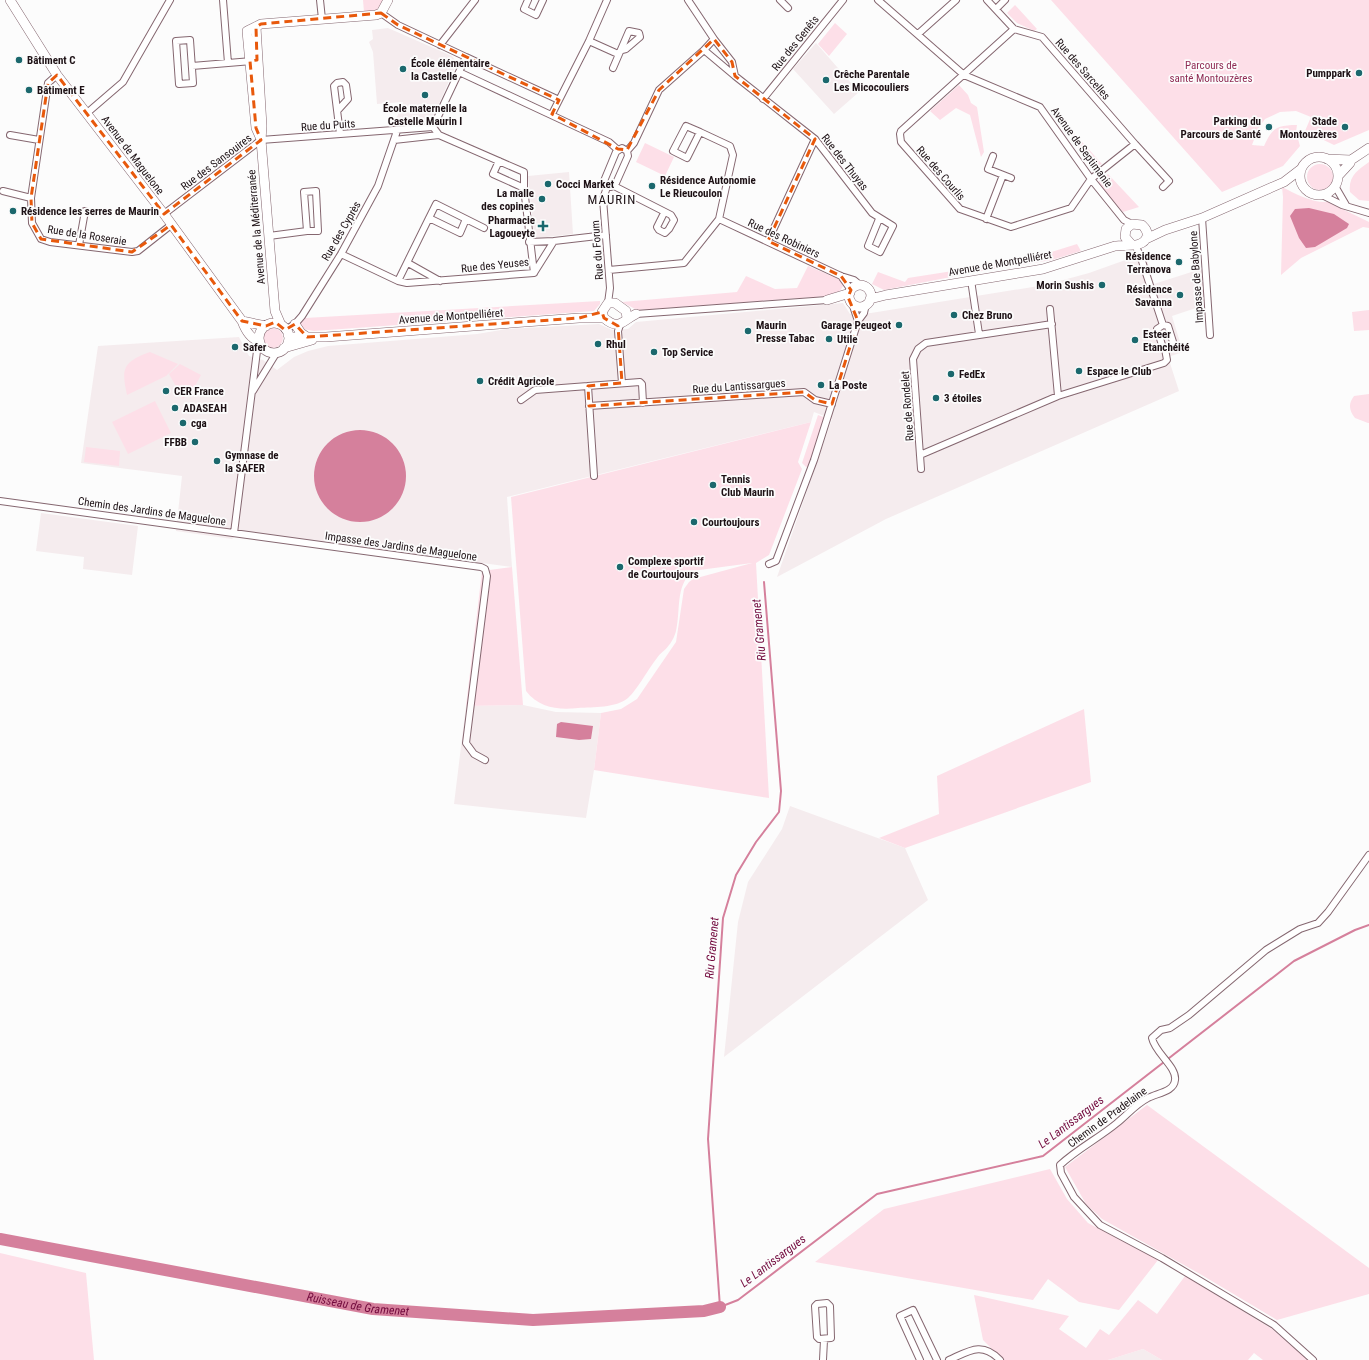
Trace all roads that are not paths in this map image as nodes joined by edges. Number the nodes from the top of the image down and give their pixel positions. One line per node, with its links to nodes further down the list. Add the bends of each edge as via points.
1 (10, 0): 33 (street, Avenue de Maguelone)
2 (170, 0): 39 (street, via 123,82)
3 (222, 0): 29 (street)
4 (320, 0): 20 (street)
5 (388, 0): 19 (street)
6 (476, 0): 25 (street)
7 (528, 0): 8 (street, via 524,9 536,15)
8 (543, 0)
9 (607, 0): 24 (street)
10 (688, 0): 23 (street)
11 (780, 0): 17 (street)
12 (843, 0): 36 (street, Rue des Genêts)
13 (880, 0): 22 (street, Avenue de Septimanie)
14 (956, 0): 22 (street)
15 (987, 0): 18 (street)
16 (1005, 0): 18 (street)
17 (788, 8)
18 (996, 8): 21 (street)
19 (381, 13): 20 (street); 25 (street, via 398,25)
20 (322, 19): 28 (street, Avenue de la Méditerranée, via 261,24 251,28 247,31)
21 (1014, 29): 34 (street); 51 (street, Rue des Sarcelles, via 1042,37)
22 (918, 34): 34 (street, Avenue de Septimanie)
23 (714, 39): 26 (street); 35 (street, via 732,62)
24 (589, 41): 31 (street, via 620,52); 37 (street)
25 (440, 45): 27 (street)
26 (704, 50): 35 (street, Rue des Thuyas); 54 (street, via 659,90 634,142)
27 (466, 57): 32 (street); 37 (street)
28 (254, 61): 29 (street); 49 (street, Avenue de la Méditerranée, via 256,128)
29 (228, 63): 30 (street)
30 (192, 66): 30 (street, via 190,40 176,41 179,84 193,83)
31 (613, 68)
32 (459, 72): 40 (street); 41 (street)
33 (58, 75): 39 (street, Avenue de Maguelone); 48 (street, Rue de la Roseraie, via 48,83)
34 (964, 75): 63 (street, Avenue de Septimanie, via 1040,107); 84 (street, Rue des Courlis, via 901,131 900,138 960,209)
35 (735, 76): 36 (street, Rue des Thuyas)
36 (763, 99): 47 (street, Rue des Thuyas)
37 (559, 100): 40 (street)
38 (338, 110): 44 (street)
39 (87, 113): 78 (street, Avenue de Maguelone)
40 (552, 114): 53 (street, via 609,142)
41 (433, 127): 42 (street, Rue du Puits); 46 (street)
42 (397, 131): 44 (street, Rue du Puits); 50 (street, Rue des Cyprès)
43 (700, 132): 43 (street, via 686,126 673,151 687,158); 82 (street, via 730,146 733,155)
44 (340, 134): 49 (street, Rue du Puits)
45 (10, 135): 48 (street)
46 (439, 135): 50 (street); 58 (street)
47 (815, 139): 83 (street, Rue des Thuyas); 94 (street)
48 (39, 140): 73 (street, Rue de la Roseraie)
49 (261, 140): 78 (street, Rue des Sansouires); 92 (street, Avenue de la Méditerranée)
50 (394, 140): 99 (street, Rue des Cyprès, via 378,186)
51 (1135, 144): 63 (street); 68 (street, Rue des Sarcelles, via 1169,181)
52 (1369, 148): 57 (street)
53 (618, 150): 54 (street, via 622,148); 67 (street, Rue du Forum, via 604,181)
54 (627, 151): 65 (street, via 628,156)
55 (993, 156): 60 (street, via 988,168)
56 (1327, 159): 57 (street); 59 (street, via 1312,158); 61 (street, via 1335,166)
57 (1351, 160): 61 (street)
58 (499, 161): 69 (street, via 524,172); 69 (street, via 493,174)
59 (1301, 169): 64 (street, Avenue de Montpelliéret); 70 (street, via 1300,179)
60 (1004, 175): 62 (street); 84 (street)
61 (1338, 176): 66 (street)
62 (1011, 178)
63 (1091, 179): 84 (street, Rue des Courlis, via 1071,208 1011,228); 86 (street, Avenue de Septimanie)
64 (1284, 182): 70 (street); 80 (street, Avenue de Montpelliéret)
65 (614, 186): 67 (street); 76 (street)
66 (1335, 186): 72 (street, via 1332,191); 74 (street)
67 (606, 187): 91 (street, Rue du Forum, via 603,199)
68 (1163, 187)
69 (524, 188): 95 (street)
70 (1304, 188): 72 (street, via 1312,194)
71 (3, 191): 73 (street)
72 (1322, 195): 74 (street)
73 (31, 198): 97 (street, Rue de la Roseraie, via 32,223 41,239)
74 (1346, 205): 77 (street)
75 (85, 211): 97 (street)
76 (664, 213)
77 (1369, 213)
78 (164, 214): 85 (street, Avenue de Maguelone)
79 (429, 218): 81 (street, via 436,204); 81 (street, via 460,233); 100 (street)
80 (1202, 218): 89 (street, Avenue de Montpelliéret); 125 (street, Impasse de Babylone)
81 (466, 219): 88 (street)
82 (719, 219): 94 (street, Rue des Robiniers); 101 (street, via 684,263)
83 (879, 219): 83 (street, Rue des Thuyas, via 868,246 880,252 893,226)
84 (986, 219)
85 (171, 225): 97 (street, Rue de la Roseraie, via 138,251); 116 (street, Avenue de Maguelone)
86 (1127, 227): 87 (street, via 1139,224); 96 (street, via 1126,240); 98 (street)
87 (1144, 227): 89 (street, Avenue de Montpelliéret); 96 (street, via 1147,233)
88 (484, 228)
89 (1165, 230): 96 (street, Avenue de Montpelliéret)
90 (307, 232): 90 (street, via 318,231 316,191 304,192); 92 (street)
91 (606, 235): 93 (street); 101 (street, Rue du Forum)
92 (269, 236): 113 (street, Avenue de la Méditerranée)
93 (554, 241): 95 (street); 102 (street, Rue des Yeuses)
94 (768, 241): 103 (street, Rue des Robiniers)
95 (529, 242): 102 (street)
96 (1139, 243): 98 (street, Avenue de Montpelliéret); 122 (street, via 1140,256)
97 (79, 246)
98 (1115, 246): 105 (street, Avenue de Montpelliéret, via 1042,269)
99 (341, 254): 106 (street, Rue des Yeuses); 119 (street, Rue des Cyprès)
100 (408, 263): 104 (street); 106 (street)
101 (609, 270): 111 (street, Rue du Forum)
102 (534, 273): 104 (street, Rue des Yeuses)
103 (841, 276): 107 (street, Rue des Robiniers); 108 (street, Rue des Robiniers)
104 (440, 280): 106 (street, Rue des Yeuses, via 407,283)
105 (971, 280): 109 (street, Avenue de Montpelliéret); 124 (street)
106 (398, 281)
107 (860, 285): 108 (street); 109 (street, via 866,287)
108 (851, 297): 109 (street, via 860,306); 110 (street); 117 (street)
109 (868, 299): 117 (street)
110 (827, 300): 114 (street)
111 (612, 303): 115 (street); 118 (street)
112 (1050, 309): 120 (street)
113 (275, 311): 121 (street, Avenue de la Méditerranée); 123 (street, Avenue de la Méditerranée)
114 (636, 314): 118 (street)
115 (603, 315): 118 (street); 127 (street, Avenue de Montpelliéret)
116 (242, 321): 121 (street); 128 (street, Avenue de Maguelone, via 250,335)
117 (858, 321): 137 (street)
118 (621, 322): 131 (street)
119 (295, 324): 123 (street, Rue des Cyprès); 126 (street)
120 (1052, 324): 124 (street, Rue de Rondelet); 134 (street)
121 (268, 325): 123 (street); 128 (street, via 259,334)
122 (1163, 325): 129 (street, via 1157,329 1163,348); 129 (street, via 1168,326 1174,345)
123 (285, 330): 126 (street, Avenue de Montpelliéret, via 292,337); 130 (street, via 288,342)
124 (979, 334): 139 (street, Rue de Rondelet, via 926,343 918,349 913,359)
125 (1210, 335)
126 (307, 337): 127 (street, Avenue de Montpelliéret)
127 (326, 337): 130 (street, Avenue de Montpelliéret)
128 (260, 344): 130 (street, via 270,352); 133 (street, Chemin des Jardins de Maguelone)
129 (1166, 349): 134 (street, Rue de Rondelet, via 1167,360 1164,363)
130 (281, 350): 133 (street, Chemin des Jardins de Maguelone)
131 (622, 383): 132 (street); 136 (street, via 640,382)
132 (588, 386): 135 (street, via 535,390); 138 (street)
133 (251, 394): 143 (street, Chemin des Jardins de Maguelone)
134 (1058, 396): 139 (street, Rue de Rondelet)
135 (521, 400)
136 (643, 403): 137 (street, Rue du Lantissargues, via 804,392 815,400); 138 (street, Rue du Lantissargues)
137 (832, 404): 144 (street, via 776,561)
138 (589, 406): 141 (street)
139 (920, 455): 140 (street, Rue de Rondelet)
140 (921, 469)
141 (594, 476)
142 (0, 501): 143 (street, Chemin des Jardins de Maguelone)
143 (234, 532): 145 (street, Impasse des Jardins de Maguelone, via 484,569 487,576 466,743 474,754)
144 (769, 564)
145 (485, 760)
146 (1369, 855): 153 (street, Chemin de Pradelaine, via 1318,923 1300,929 1266,950 1189,1015 1170,1028 1161,1030 1152,1038 1154,1046 1174,1073 1175,1081 1172,1086 1148,1098 1060,1165 1060,1173 1074,1197 1100,1225 1162,1258 1274,1325)
147 (824, 1340): 147 (street, via 831,1338 830,1306 827,1303 815,1306 817,1337); 148 (street)
148 (823, 1360)
149 (920, 1360): 150 (street, via 900,1316 913,1310)
150 (937, 1360)
151 (949, 1360): 152 (street, via 972,1349 993,1352)
152 (1000, 1360)
153 (1313, 1360)

